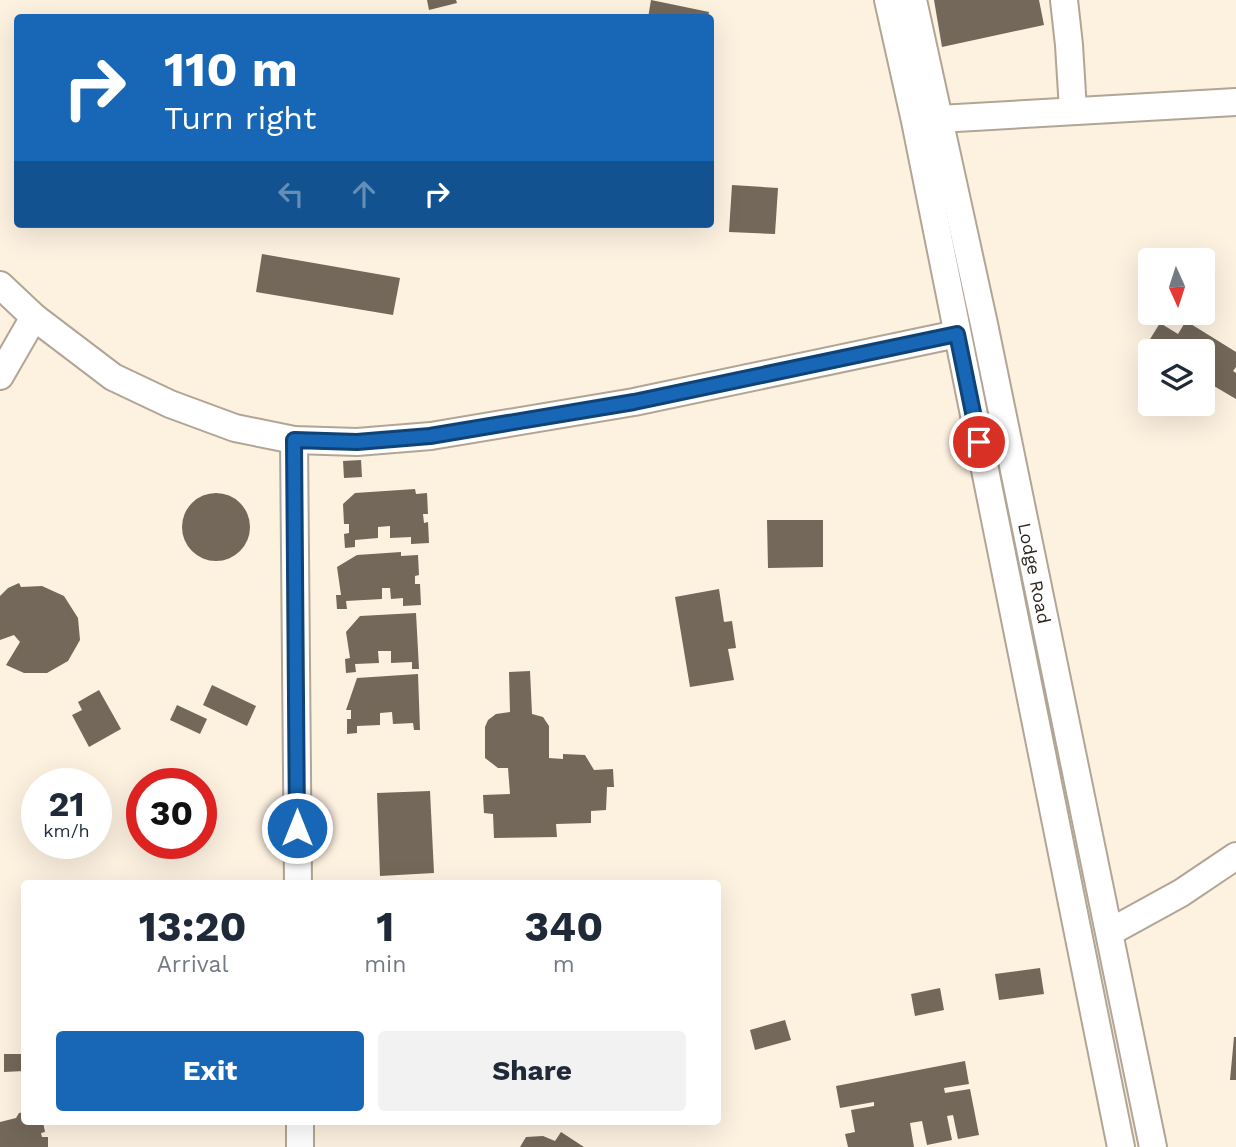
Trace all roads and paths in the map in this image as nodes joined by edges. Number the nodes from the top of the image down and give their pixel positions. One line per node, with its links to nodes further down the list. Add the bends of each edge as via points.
1 (888, 0): 9 (street, Lodge Road)
2 (913, 0): 6 (street, Lodge Road)
3 (1064, 0): 5 (street)
4 (1236, 102): 5 (street)
5 (1073, 110): 6 (street)
6 (939, 119): 14 (street, Lodge Road)
7 (0, 285): 8 (street)
8 (34, 317): 10 (street); 11 (street, via 113,377 170,404 235,428)
9 (957, 334): 11 (street, via 634,402 430,436 357,442); 17 (street, Lodge Road)
10 (0, 376)
11 (294, 440): 13 (street)
12 (1236, 856): 14 (street)
13 (298, 880)
14 (1110, 932): 18 (street, Lodge Road)
15 (300, 1125): 16 (street)
16 (300, 1147)
17 (1121, 1147)
18 (1153, 1147)

